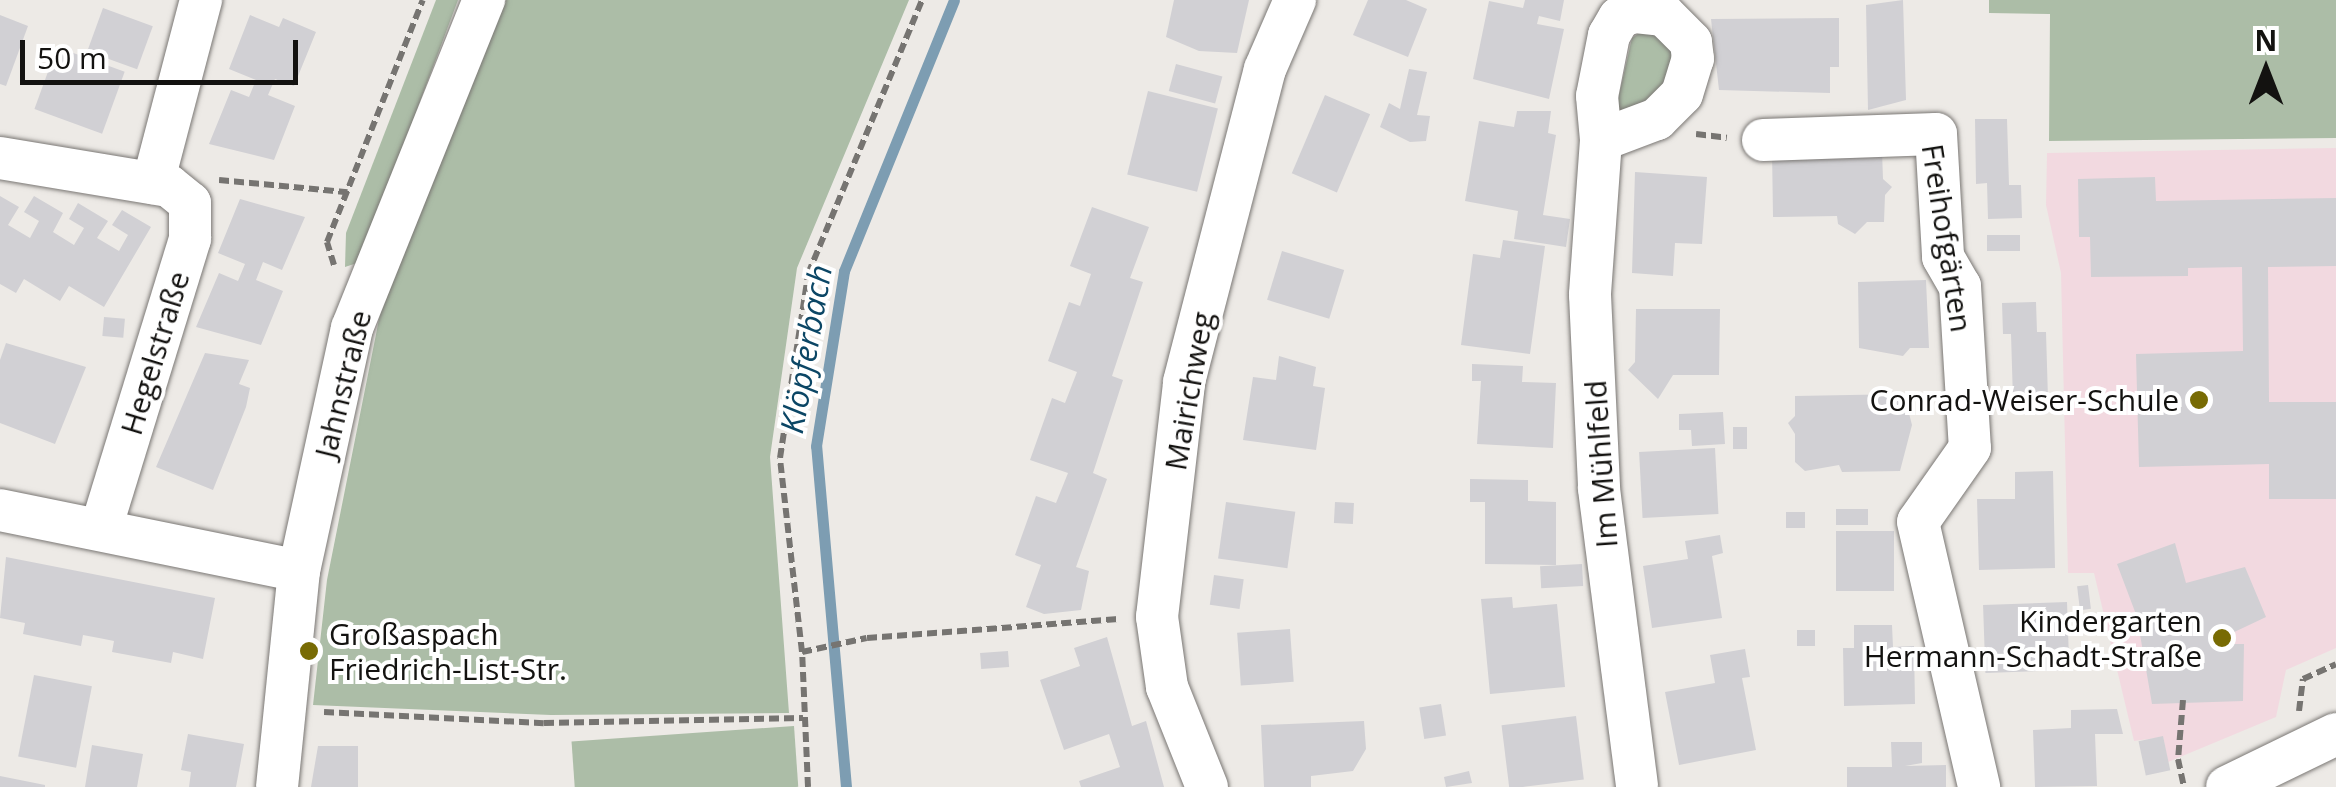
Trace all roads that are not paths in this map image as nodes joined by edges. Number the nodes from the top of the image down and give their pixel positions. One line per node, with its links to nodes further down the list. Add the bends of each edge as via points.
1 (201, 0): 7 (street, Hegelstraße)
2 (484, 0): 10 (street, Jahnstraße, via 352,328)
3 (1295, 0): 13 (street, Mairichweg, via 1265,69 1184,382 1157,616 1167,687)
4 (1601, 140): 4 (street, Im Mühlfeld, via 1657,119 1682,94 1693,59 1690,42 1664,15 1633,12 1619,18 1609,36 1597,96); 14 (street, Im Mühlfeld, via 1590,295 1599,489)
5 (1763, 140): 15 (street, Freihofgärten, via 1936,134 1943,257 1960,286 1970,448 1918,522)
6 (0, 158): 7 (street)
7 (167, 187): 9 (street, Hegelstraße, via 194,222)
8 (0, 510): 9 (street)
9 (101, 528): 10 (street)
10 (299, 571): 12 (street, Jahnstraße)
11 (2336, 734): 16 (street)
12 (277, 787)
13 (1207, 787)
14 (1637, 787)
15 (1979, 787)
16 (2226, 787)

